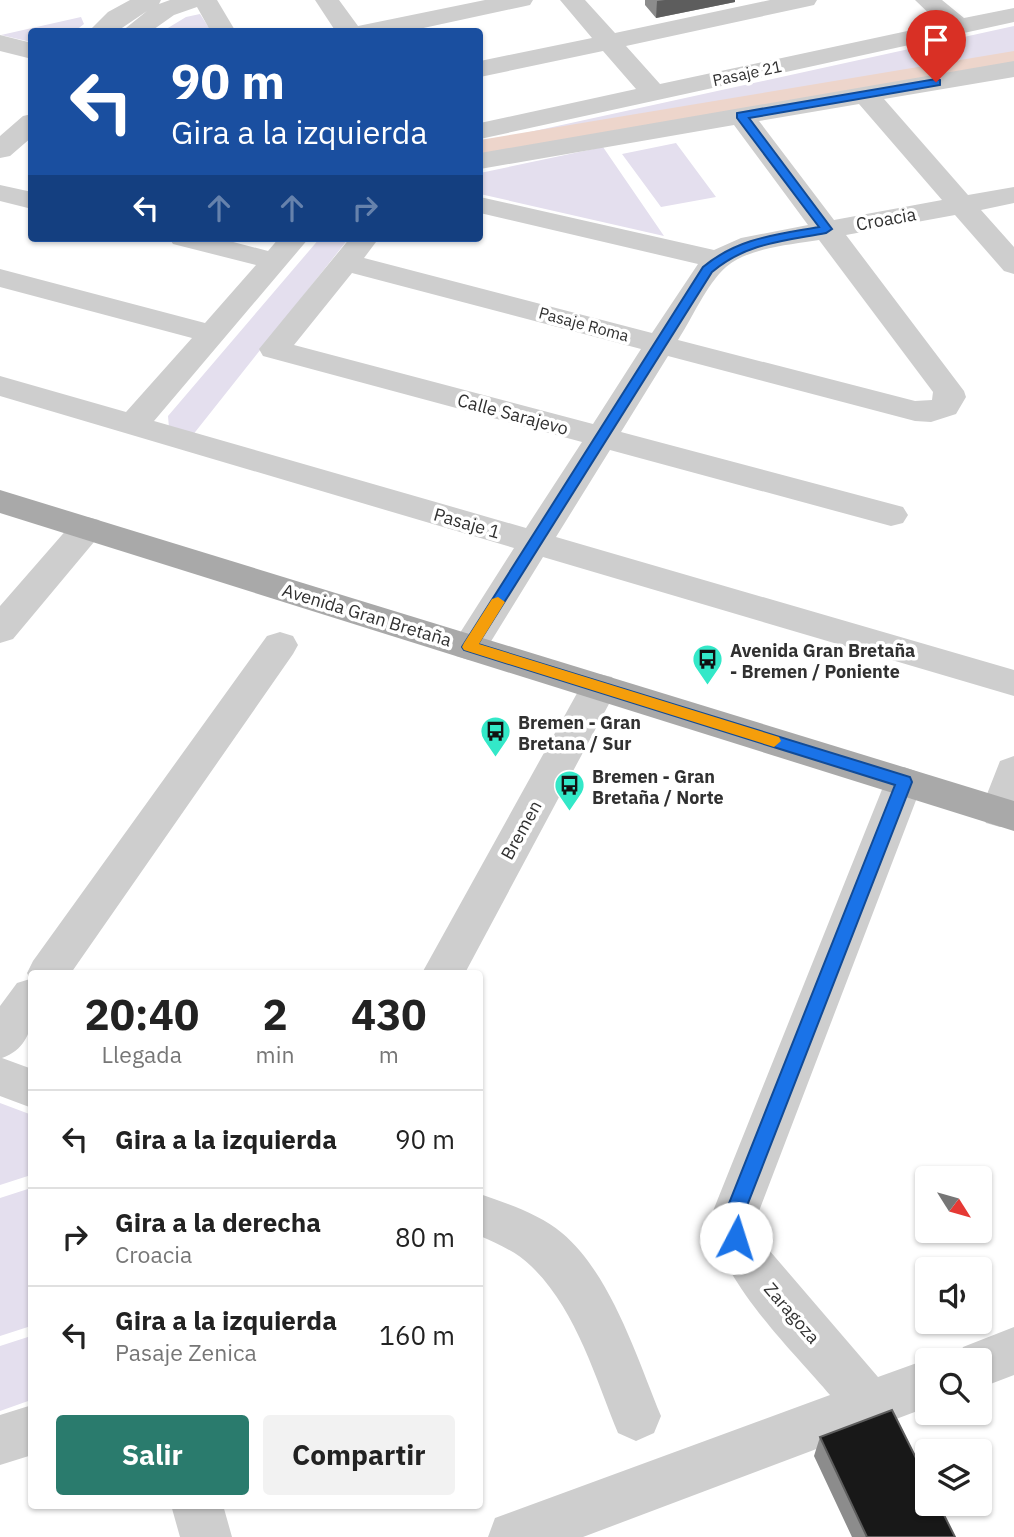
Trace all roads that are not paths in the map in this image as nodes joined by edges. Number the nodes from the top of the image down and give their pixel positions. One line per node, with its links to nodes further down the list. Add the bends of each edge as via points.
1 (149, 0): 10 (street)
2 (195, 0): 12 (street, via 165,10)
3 (205, 0): 13 (street)
4 (327, 0): 14 (street)
5 (521, 0): 15 (street)
6 (572, 0): 16 (street)
7 (805, 0): 16 (street)
8 (927, 0): 11 (street)
9 (1014, 15): 11 (street, Pasaje 21)
10 (99, 21)
11 (959, 27): 21 (street, Pasaje 21)
12 (139, 28)
13 (222, 28)
14 (346, 28)
15 (385, 28)
16 (608, 41): 19 (street); 21 (street)
17 (0, 43): 18 (street)
18 (28, 50)
19 (483, 68)
20 (1012, 73): 22 (street)
21 (654, 93): 26 (street, Pasaje 21)
22 (865, 94): 23 (street); 32 (street)
23 (741, 116): 28 (street); 34 (street)
24 (28, 119): 25 (street); 27 (street)
25 (0, 120)
26 (483, 130)
27 (0, 150)
28 (483, 160)
29 (0, 193): 31 (street)
30 (1014, 195): 32 (street, Croacia)
31 (28, 200)
32 (962, 205): 34 (street, Croacia); 39 (street)
33 (483, 206): 38 (street)
34 (826, 229): 38 (street, Croacia, via 751,244); 42 (street, Pasaje Roma, via 948,391 945,407 915,411)
35 (220, 242): 36 (street)
36 (285, 249): 41 (street)
37 (355, 250): 42 (street, Pasaje Roma); 45 (street, Calle Sarajevo, via 274,349)
38 (716, 260): 42 (street, Croacia)
39 (1014, 265)
40 (0, 278): 41 (street)
41 (212, 334): 44 (street)
42 (660, 344): 45 (street, Croacia)
43 (0, 386): 44 (street, Pasaje 1)
44 (133, 425): 49 (street, Pasaje 1)
45 (602, 438): 47 (street, Calle Sarajevo); 49 (street, Croacia)
46 (0, 501): 48 (main road, Avenida Gran Bretaña)
47 (891, 515)
48 (87, 528): 50 (street); 52 (main road, Avenida Gran Bretaña)
49 (536, 543): 52 (street, Croacia); 53 (street, Pasaje 1)
50 (0, 630)
51 (280, 645): 58 (street)
52 (469, 647): 54 (main road, Avenida Gran Bretaña)
53 (1014, 683)
54 (599, 687): 56 (main road, Avenida Gran Bretaña); 59 (street, Bremen)
55 (1014, 771): 57 (street)
56 (904, 782): 57 (main road, Avenida Gran Bretaña); 68 (street, Zaragoza, via 734,1224 742,1252 752,1266)
57 (1007, 814)
58 (50, 970)
59 (445, 970)
60 (28, 1002): 61 (street)
61 (0, 1040)
62 (0, 1076): 63 (street)
63 (28, 1087)
64 (483, 1216): 69 (street, via 528,1236 569,1274)
65 (1014, 1351): 66 (street)
66 (992, 1359)
67 (915, 1388): 68 (street)
68 (870, 1405): 74 (street)
69 (636, 1416)
70 (28, 1431): 71 (street)
71 (0, 1440)
72 (198, 1509): 73 (street)
73 (206, 1537)
74 (514, 1537)

